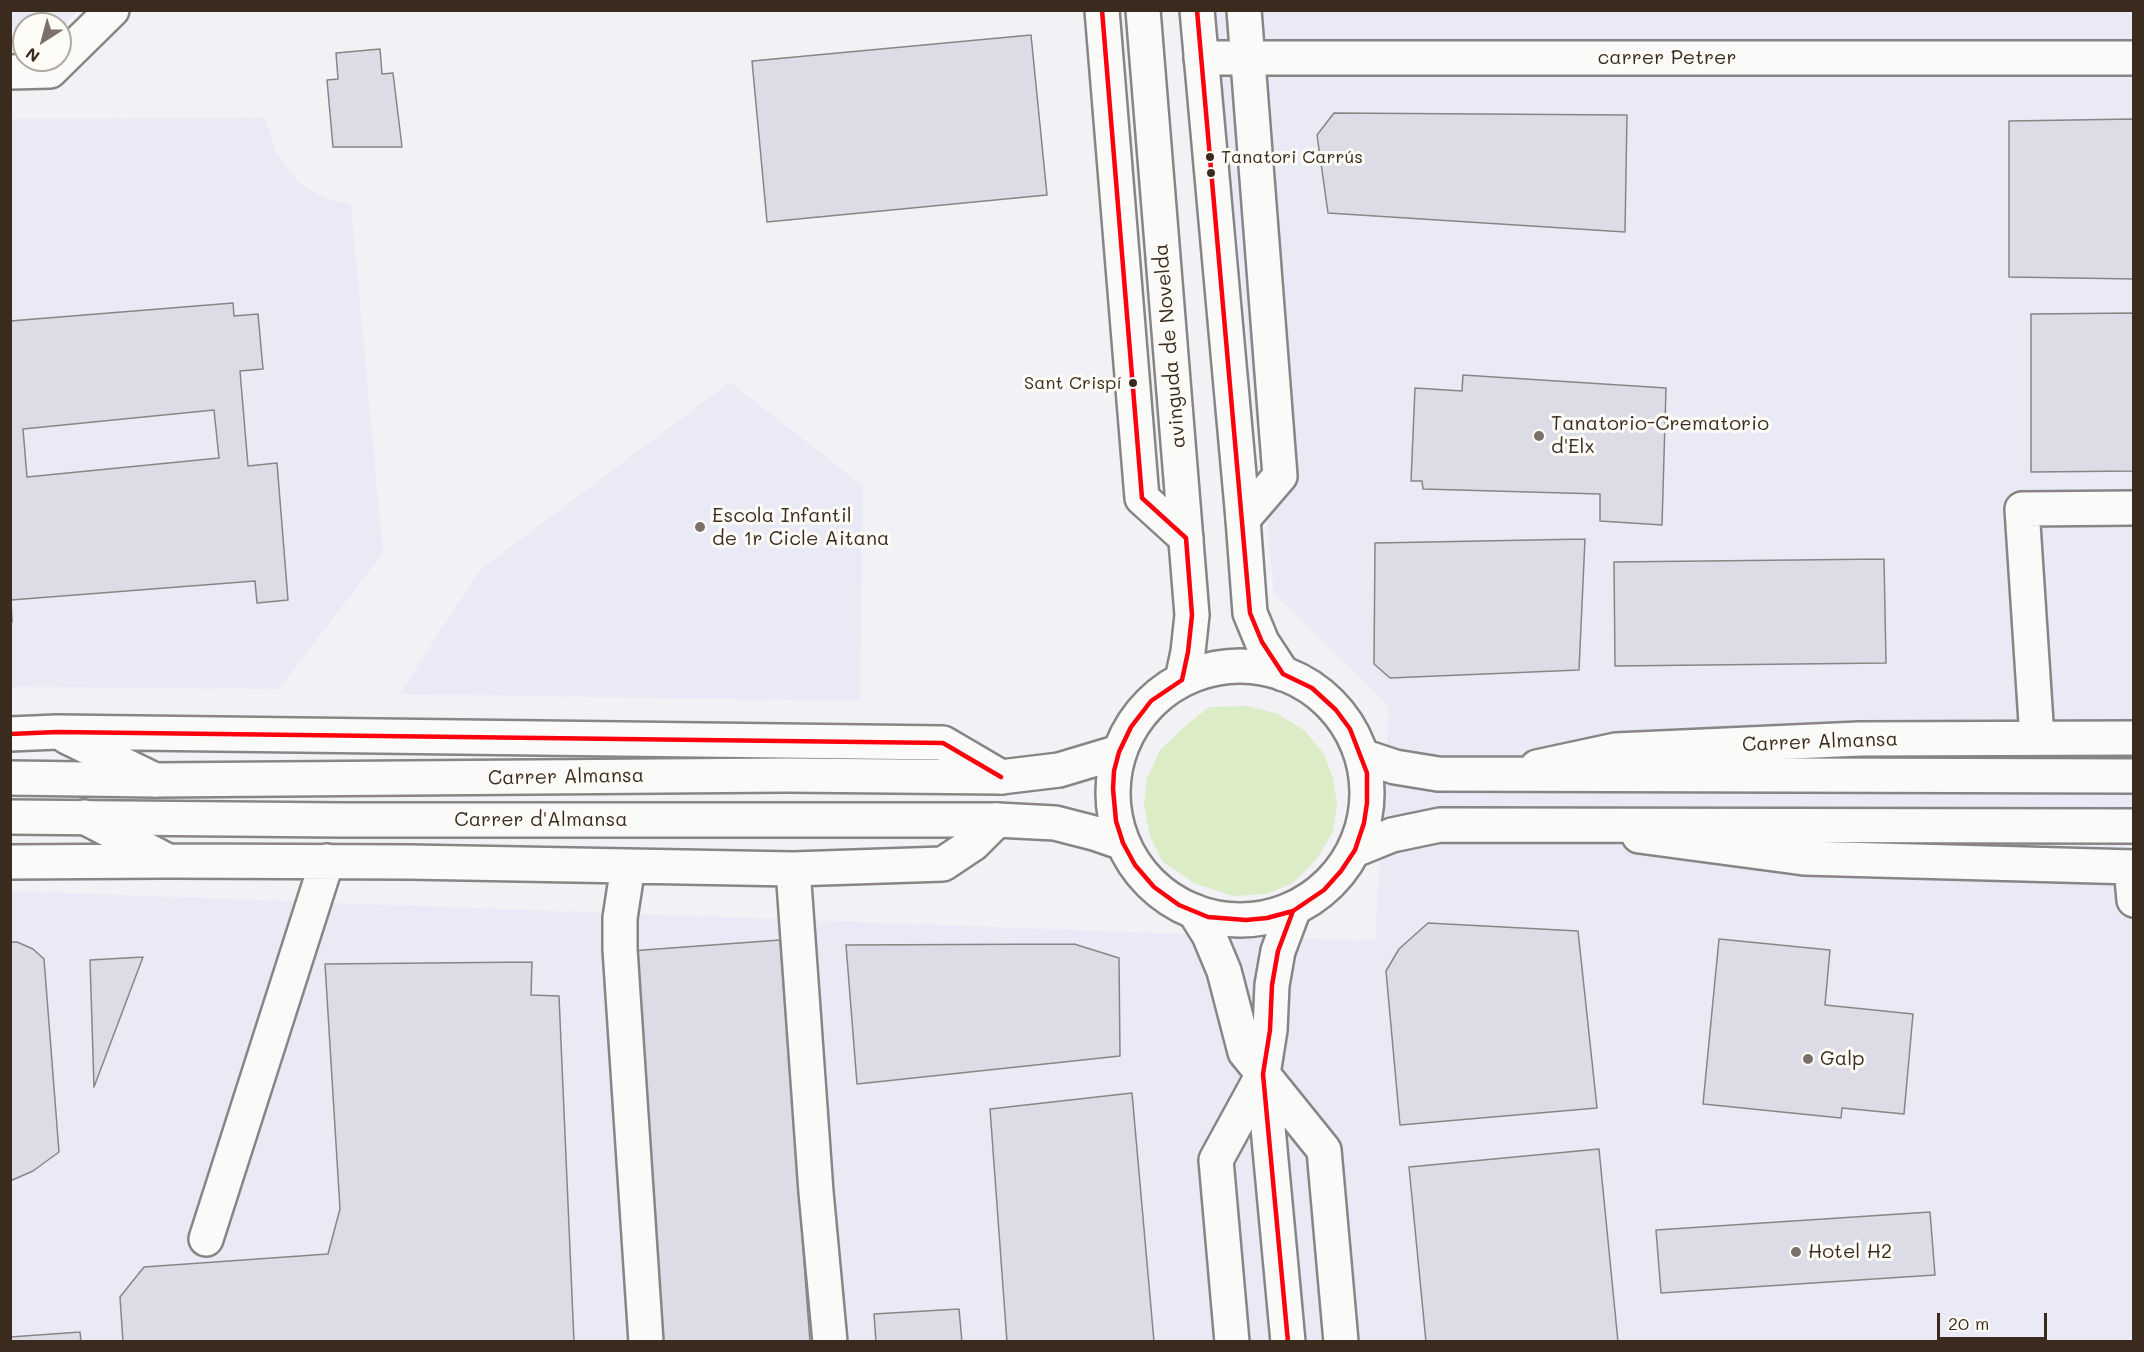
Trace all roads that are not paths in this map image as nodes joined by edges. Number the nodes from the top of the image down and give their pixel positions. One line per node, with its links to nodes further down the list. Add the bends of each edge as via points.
1 (112, 10): 9 (main road, via 50,71)
2 (1102, 10): 12 (main road, via 1142,498)
3 (1143, 10): 12 (main road, avinguda de Novelda)
4 (1197, 10): 6 (main road)
5 (1244, 10): 7 (main road)
6 (1201, 58): 7 (main road, carrer Petrer); 11 (main road)
7 (1248, 58): 8 (main road, carrer Petrer); 11 (main road, via 1280,476)
8 (2133, 58)
9 (10, 72)
10 (2133, 508): 17 (main road, via 2022,509)
11 (1243, 519): 13 (main road, via 1250,613 1262,642)
12 (1186, 538): 14 (main road, avinguda de Novelda, via 1192,615)
13 (1283, 674): 14 (main road, via 1234,666); 20 (main road, via 1312,688 1336,710)
14 (1182, 680): 19 (main road, via 1152,701 1131,727)
15 (57, 732): 16 (main road); 23 (main road, via 943,743); 25 (main road)
16 (10, 734)
17 (2037, 738): 18 (main road, Carrer Almansa); 21 (main road, Carrer Almansa, via 1859,739 1616,750)
18 (2133, 738)
19 (1119, 752): 23 (main road, Carrer Almansa, via 1059,770); 31 (main road, via 1113,805)
20 (1362, 756): 21 (main road, Carrer Almansa, via 1395,767 1438,774); 32 (main road, via 1367,773 1367,803)
21 (1508, 774): 22 (main road, Carrer Almansa)
22 (2133, 776)
23 (1001, 777): 25 (main road, Carrer Almansa)
24 (10, 778): 25 (main road, Carrer Almansa)
25 (155, 780)
26 (10, 817): 27 (main road, Carrer d'Almansa)
27 (84, 818): 28 (main road, Carrer d'Almansa); 33 (main road, Carrer d'Almansa)
28 (998, 820): 31 (main road, Carrer d'Almansa, via 1055,823); 38 (main road, Carrer d'Almansa, via 973,844 943,864)
29 (1566, 825): 30 (main road); 32 (main road, via 1440,825 1392,835); 37 (main road, via 1804,858)
30 (2133, 826)
31 (1123, 843): 40 (main road, via 1135,865 1154,886)
32 (1355, 850): 41 (main road, via 1324,890)
33 (168, 861): 34 (main road, Carrer d'Almansa); 35 (main road, Carrer d'Almansa)
34 (327, 861): 36 (main road, Carrer d'Almansa); 43 (main road)
35 (10, 862)
36 (628, 866): 38 (main road, Carrer d'Almansa); 44 (main road, via 620,949)
37 (2132, 867): 39 (main road)
38 (793, 869): 45 (main road)
39 (2133, 900)
40 (1194, 911): 41 (main road, via 1209,917 1246,920); 42 (main road, via 1224,971 1245,1052)
41 (1293, 911): 42 (main road, via 1278,951)
42 (1263, 1074): 46 (main road, via 1216,1160); 47 (main road); 48 (main road, via 1324,1150)
43 (206, 1239)
44 (646, 1341)
45 (830, 1341)
46 (1232, 1341)
47 (1288, 1341)
48 (1341, 1341)

